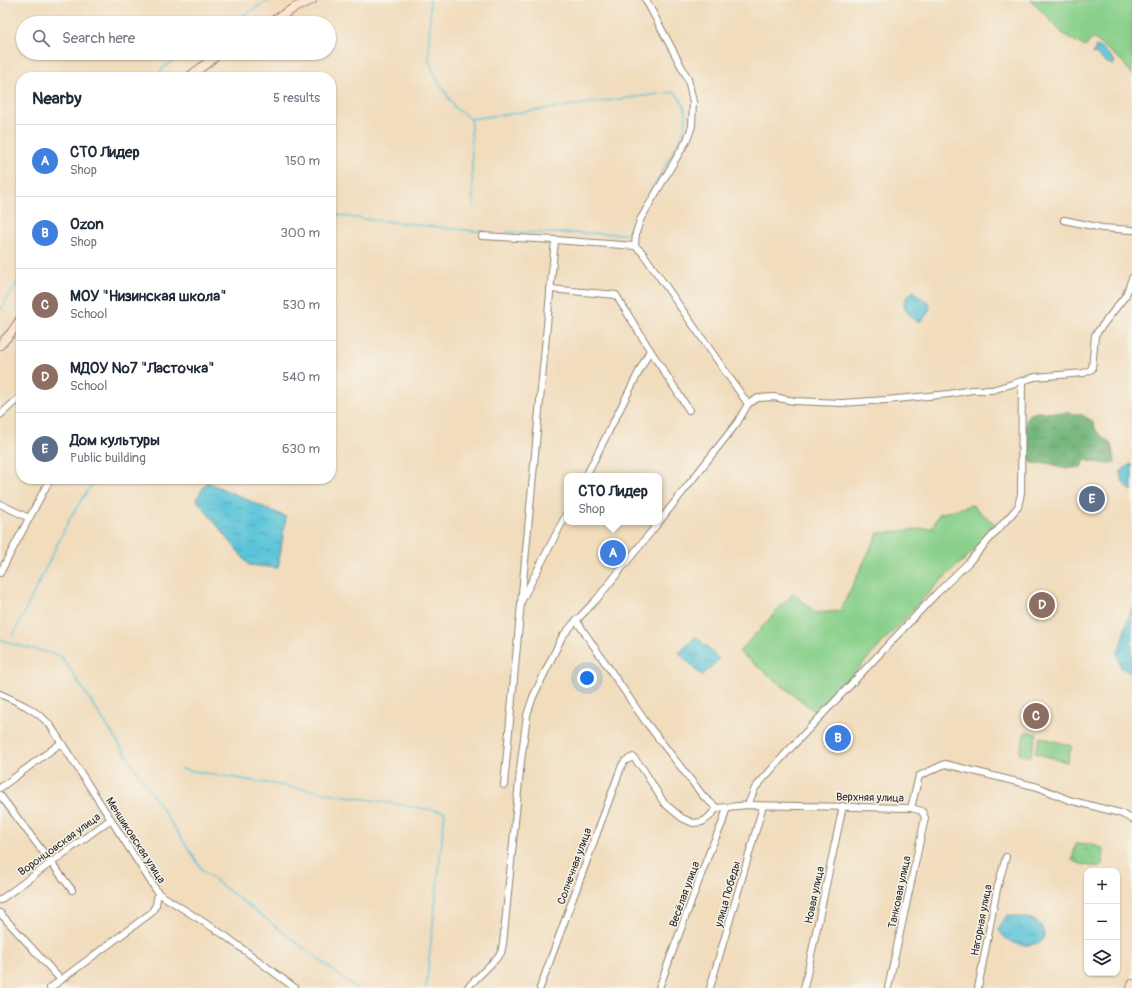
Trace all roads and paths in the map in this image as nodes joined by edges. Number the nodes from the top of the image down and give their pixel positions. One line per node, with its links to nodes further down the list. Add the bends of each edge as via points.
1 (312, 0): 3 (street)
2 (646, 0): 10 (street, via 688,79 694,102 692,126 687,140 640,220)
3 (281, 16)
4 (211, 60): 5 (street)
5 (195, 72)
6 (1064, 220): 7 (street, via 1102,228)
7 (1132, 230)
8 (482, 236): 9 (street)
9 (555, 240): 10 (street); 12 (street)
10 (635, 246): 18 (street, via 642,252)
11 (1132, 278): 16 (street, via 1126,296 1095,335 1092,369 1084,373 1035,377)
12 (550, 289): 15 (street, via 616,295); 29 (street)
13 (16, 326): 14 (street)
14 (0, 345)
15 (650, 350): 19 (street); 21 (street)
16 (1022, 382): 18 (street, via 992,390 886,400 842,402 758,398); 36 (street, via 1021,494 1018,507 969,562 926,604 788,751 755,788)
17 (16, 400): 20 (street)
18 (748, 404): 25 (street, via 737,423)
19 (689, 410)
20 (0, 414)
21 (588, 473)
22 (47, 484): 24 (street)
23 (0, 504): 24 (street)
24 (29, 518): 28 (street)
25 (662, 518)
26 (564, 519): 29 (street)
27 (657, 525): 30 (street, via 596,600)
28 (0, 573)
29 (520, 604): 33 (street)
30 (576, 620): 40 (street, via 645,722 704,797); 54 (street, via 562,637 527,715 501,953)
31 (0, 694): 32 (street, Меншиковская улица, via 41,715)
32 (61, 743): 34 (street); 42 (street, Меншиковская улица)
33 (504, 785)
34 (0, 788)
35 (0, 795): 45 (street)
36 (748, 805): 37 (street, Верхняя улица); 39 (street, Верхняя улица)
37 (763, 806): 38 (street, Верхняя улица); 57 (street, улица Победы)
38 (843, 806): 41 (street, Верхняя улица); 58 (street, Новая улица)
39 (728, 807): 40 (street, Верхняя улица); 56 (street, Весёлая улица)
40 (717, 808): 55 (street, Солнечная улица, via 702,822 693,823 682,818 664,804 633,757 625,761)
41 (911, 808): 43 (street, Верхняя улица, via 919,776 945,764 1038,787); 59 (street, Танковая улица, via 922,812 925,818)
42 (111, 819): 45 (street, Воронцовская улица); 47 (street, Меншиковская улица)
43 (1132, 819)
44 (1006, 857): 60 (street, Нагорная улица, via 997,888)
45 (52, 862): 46 (street); 48 (street, Воронцовская улица)
46 (72, 890)
47 (158, 893): 50 (street, Меншиковская улица, via 156,905 151,913); 53 (street, via 224,935)
48 (0, 900)
49 (0, 913): 50 (street)
50 (61, 980): 52 (street, Меншиковская улица)
51 (1132, 984): 61 (street)
52 (50, 988)
53 (295, 988)
54 (467, 988)
55 (540, 988)
56 (659, 988)
57 (710, 988)
58 (804, 988)
59 (888, 988)
60 (978, 988)
61 (1131, 988)

